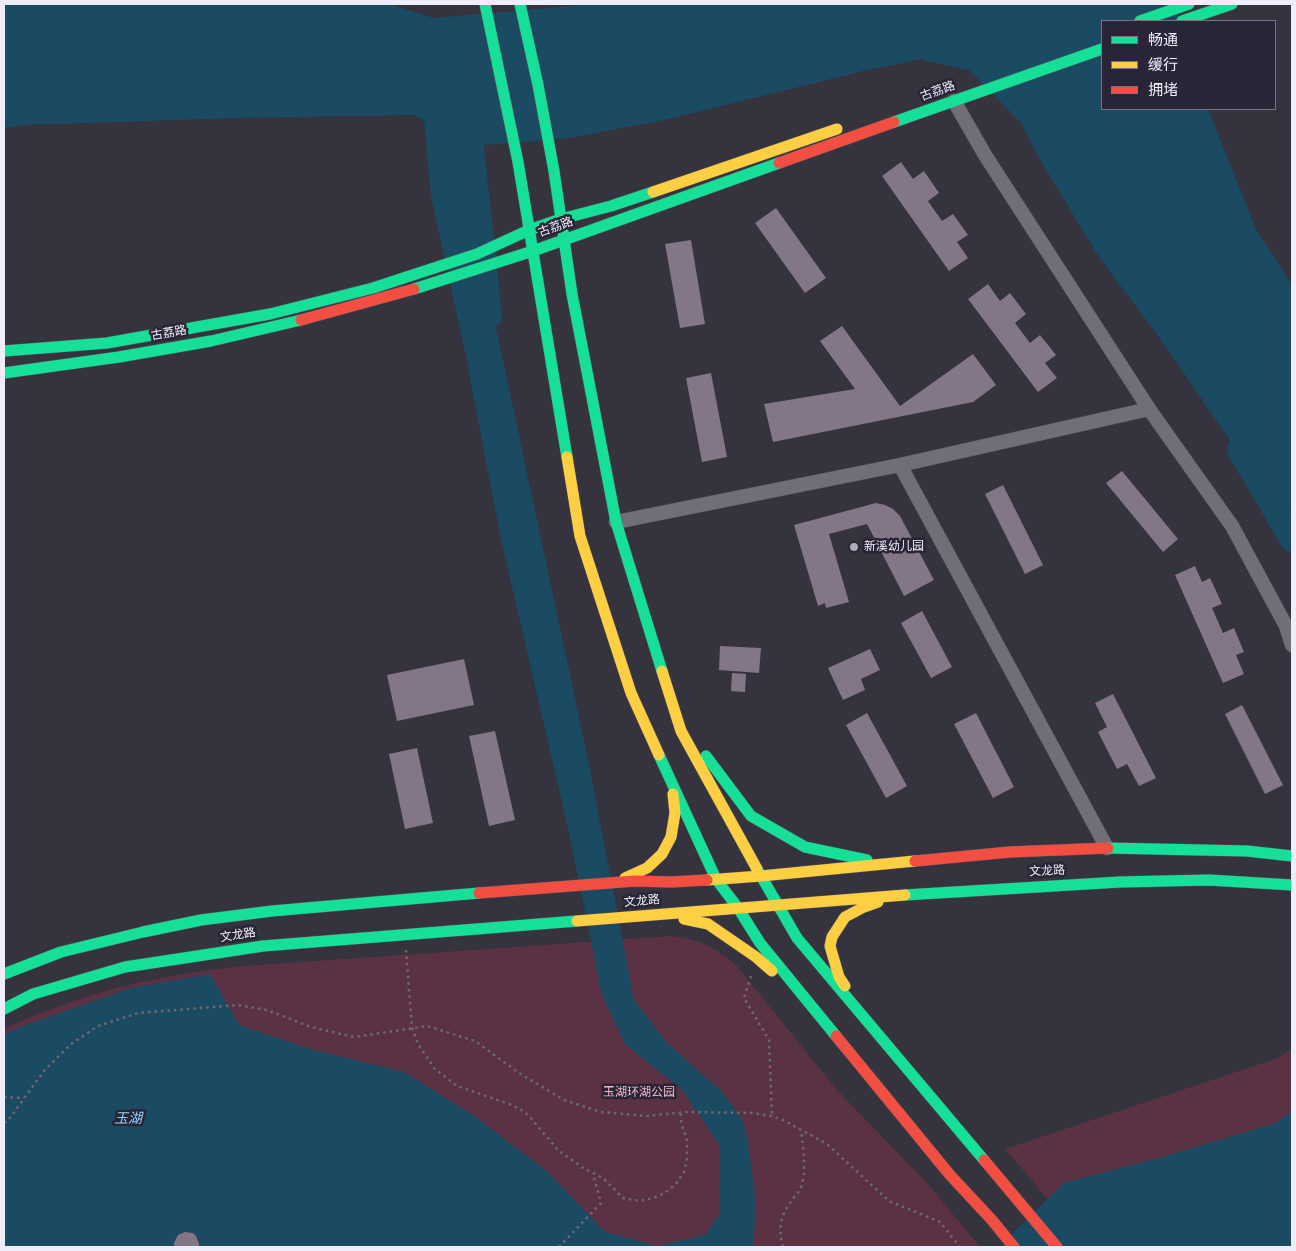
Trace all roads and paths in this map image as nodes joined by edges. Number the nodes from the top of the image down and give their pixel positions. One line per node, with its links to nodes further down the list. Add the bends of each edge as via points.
1 (485, 4): 11 (main road)
2 (520, 4): 10 (main road, via 538,85)
3 (1189, 4): 5 (main road)
4 (1232, 4): 6 (main road)
5 (1143, 20)
6 (1185, 20)
7 (1101, 49): 8 (main road, 古荔路)
8 (960, 98): 12 (main road, 古荔路); 16 (street, via 986,156)
9 (847, 125): 10 (main road, 古荔路, via 611,206)
10 (561, 219): 11 (main road, 古荔路); 12 (main road)
11 (529, 230): 13 (main road); 14 (main road, 古荔路, via 478,254 373,288 270,314 107,342)
12 (564, 239): 13 (main road, 古荔路); 18 (main road)
13 (533, 251): 15 (main road, 古荔路, via 420,287 247,333 119,357); 21 (main road, via 580,536 631,693)
14 (4, 350)
15 (4, 373)
16 (1149, 409): 17 (street); 19 (street, via 1232,526 1286,626)
17 (900, 466): 18 (street); 22 (street)
18 (616, 522): 20 (main road)
19 (1292, 646)
20 (666, 684): 24 (main road, via 706,758 751,816 804,847); 25 (main road, via 681,731)
21 (671, 781): 26 (main road); 27 (main road, via 675,813 671,837 662,854 647,868)
22 (1107, 848): 23 (main road, 文龙路, via 1247,851); 24 (main road, 文龙路, via 1010,852)
23 (1292, 856)
24 (885, 864): 25 (main road, 文龙路)
25 (761, 876): 26 (main road, 文龙路); 30 (main road)
26 (716, 879): 27 (main road, 文龙路); 31 (main road)
27 (614, 882): 34 (main road, 文龙路, via 201,920 61,952)
28 (1292, 884): 29 (main road, 文龙路, via 1209,880 1120,882)
29 (901, 895): 30 (main road, 文龙路); 39 (main road, via 864,907 845,918 830,946 839,977)
30 (779, 905): 31 (main road, 文龙路); 39 (main road, via 798,938)
31 (738, 908): 32 (main road, 文龙路); 37 (main road, via 760,942)
32 (663, 914): 36 (main road, 文龙路, via 263,946 125,967 33,994); 37 (main road, via 708,924 756,957)
33 (406, 949): 38 (path)
34 (4, 974)
35 (751, 976): 43 (path, via 744,998 769,1040)
36 (4, 1009)
37 (824, 1021): 50 (main road, via 950,1175)
38 (412, 1028): 41 (path, via 354,1037 311,1027 267,1010 238,1006 138,1013 98,1026 71,1044 44,1071); 42 (path, via 427,1026 475,1041 564,1100 600,1112 646,1116); 46 (path, via 434,1068 446,1078 457,1086 520,1109 558,1150)
39 (902, 1063): 51 (main road)
40 (4, 1097): 41 (path)
41 (24, 1098): 44 (path)
42 (681, 1113): 43 (path); 46 (path, via 687,1158 684,1172 665,1193 640,1201 623,1198 603,1178)
43 (772, 1116): 45 (path)
44 (4, 1123)
45 (801, 1130): 47 (path, via 827,1144 888,1201 940,1222); 49 (path, via 805,1165 800,1190 782,1217 780,1236)
46 (593, 1173): 48 (path, via 601,1203)
47 (959, 1246)
48 (559, 1247)
49 (783, 1247)
50 (1014, 1247)
51 (1057, 1247)

